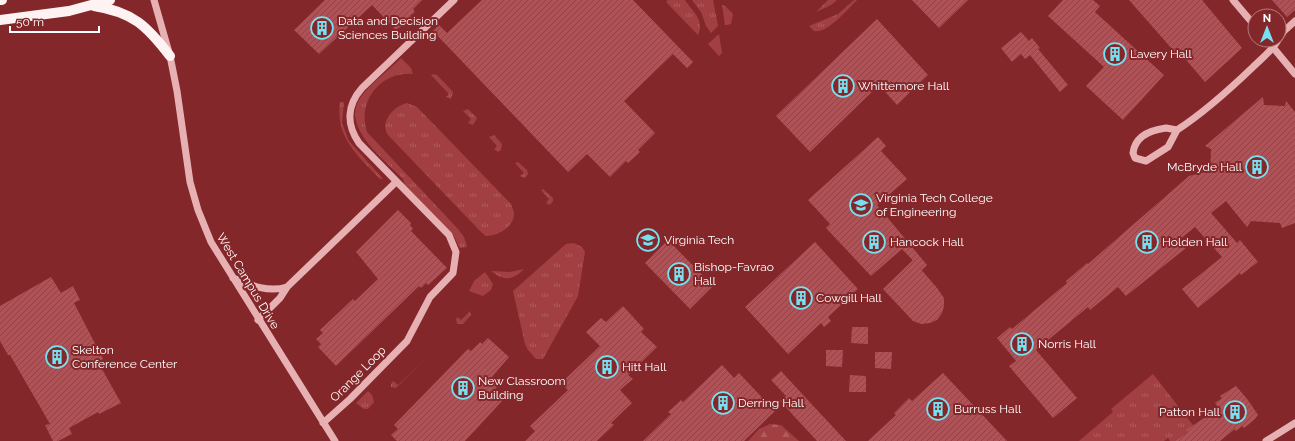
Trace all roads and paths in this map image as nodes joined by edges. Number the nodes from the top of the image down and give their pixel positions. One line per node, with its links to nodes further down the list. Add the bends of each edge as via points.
1 (110, 0): 5 (main road)
2 (154, 0): 11 (street, West Campus Drive)
3 (454, 0): 14 (street, Orange Loop, via 362,88 351,105 350,122 353,134)
4 (1233, 0): 6 (street)
5 (90, 6): 7 (main road); 11 (main road, via 123,12 133,17)
6 (1247, 17)
7 (0, 20)
8 (1295, 21): 9 (street)
9 (1287, 28)
10 (1273, 48): 12 (street); 13 (street, via 1203,113)
11 (170, 56): 15 (street, West Campus Drive, via 190,182 211,242)
12 (1295, 74)
13 (1177, 130): 13 (street, via 1166,128 1152,131 1137,140 1133,153 1135,158 1146,161 1160,154 1168,147)
14 (396, 182): 16 (street); 18 (street, Orange Loop, via 449,235 456,252 453,273 430,296 407,341 350,399)
15 (233, 278): 16 (street, via 268,289); 17 (street, West Campus Drive)
16 (287, 287): 17 (street, via 280,298)
17 (258, 320): 18 (street, West Campus Drive)
18 (323, 422): 20 (street, West Campus Drive)
19 (1295, 423): 21 (street)
20 (335, 441)
21 (1266, 441)

